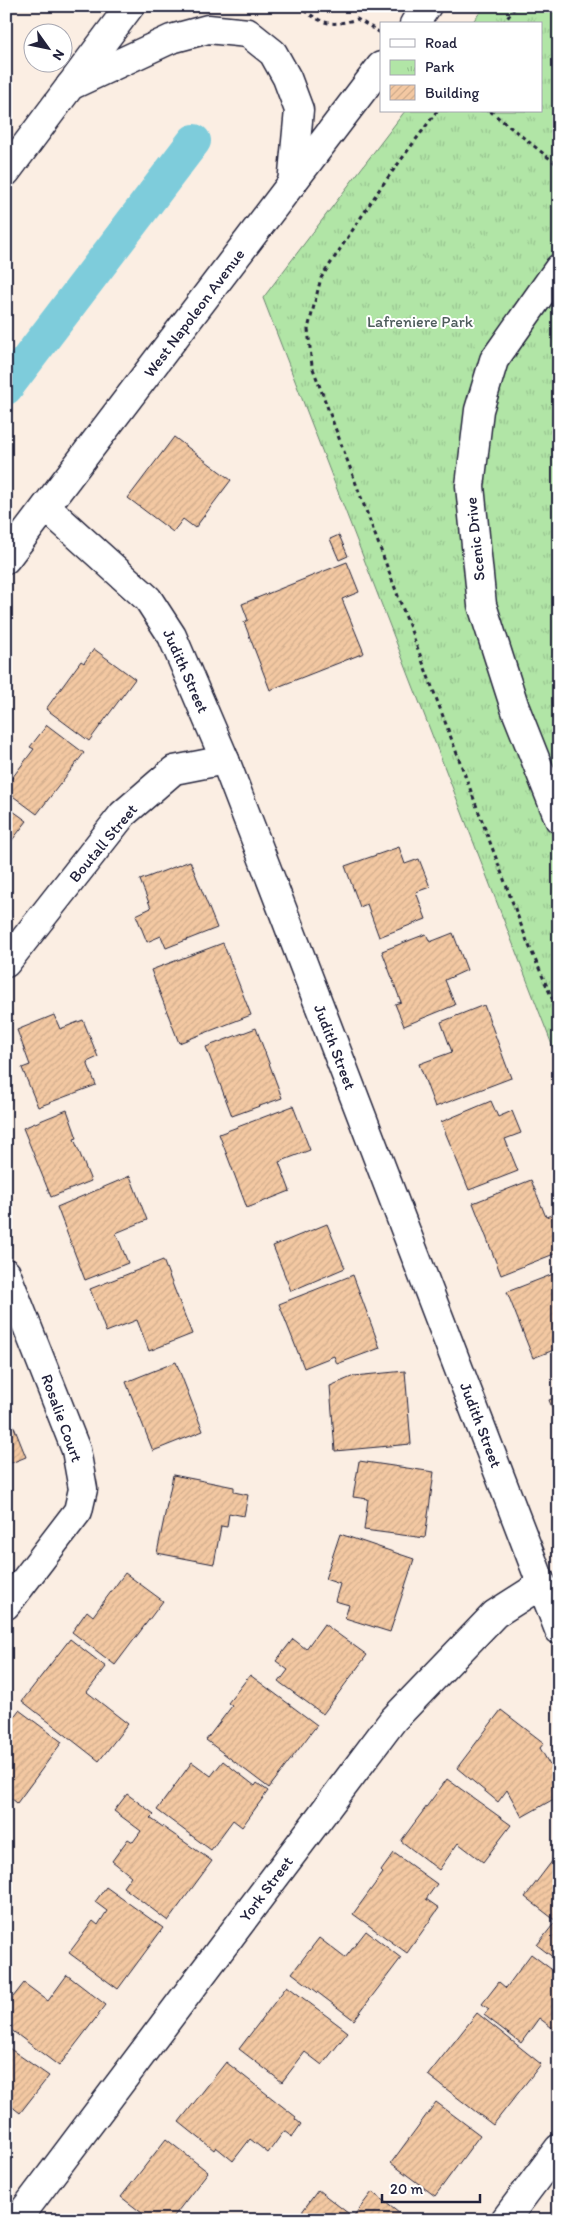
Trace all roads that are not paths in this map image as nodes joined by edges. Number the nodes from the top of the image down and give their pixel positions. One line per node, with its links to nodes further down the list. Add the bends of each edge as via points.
1 (130, 6): 5 (street)
2 (427, 6): 3 (street)
3 (415, 22)
4 (380, 67): 7 (street, West Napoleon Avenue)
5 (70, 86): 6 (street); 7 (street, via 171,39 208,29 248,33 273,53 299,110)
6 (6, 172)
7 (292, 184): 9 (street, West Napoleon Avenue)
8 (559, 268): 12 (street, Scenic Drive, via 494,360 479,410 470,486 482,605 515,708)
9 (46, 506): 10 (street, West Napoleon Avenue); 11 (street, Judith Street, via 148,599 172,636)
10 (6, 558)
11 (225, 760): 13 (street, Boutall Street, via 174,770 123,814); 15 (street, Judith Street)
12 (559, 819)
13 (6, 963)
14 (6, 1273): 16 (street, Rosalie Court, via 76,1450 83,1489 78,1511)
15 (542, 1584): 17 (street, Judith Street); 19 (street, York Street, via 495,1614 393,1720)
16 (6, 1605)
17 (559, 1630)
18 (559, 2148): 20 (street)
19 (18, 2220)
20 (505, 2220)

